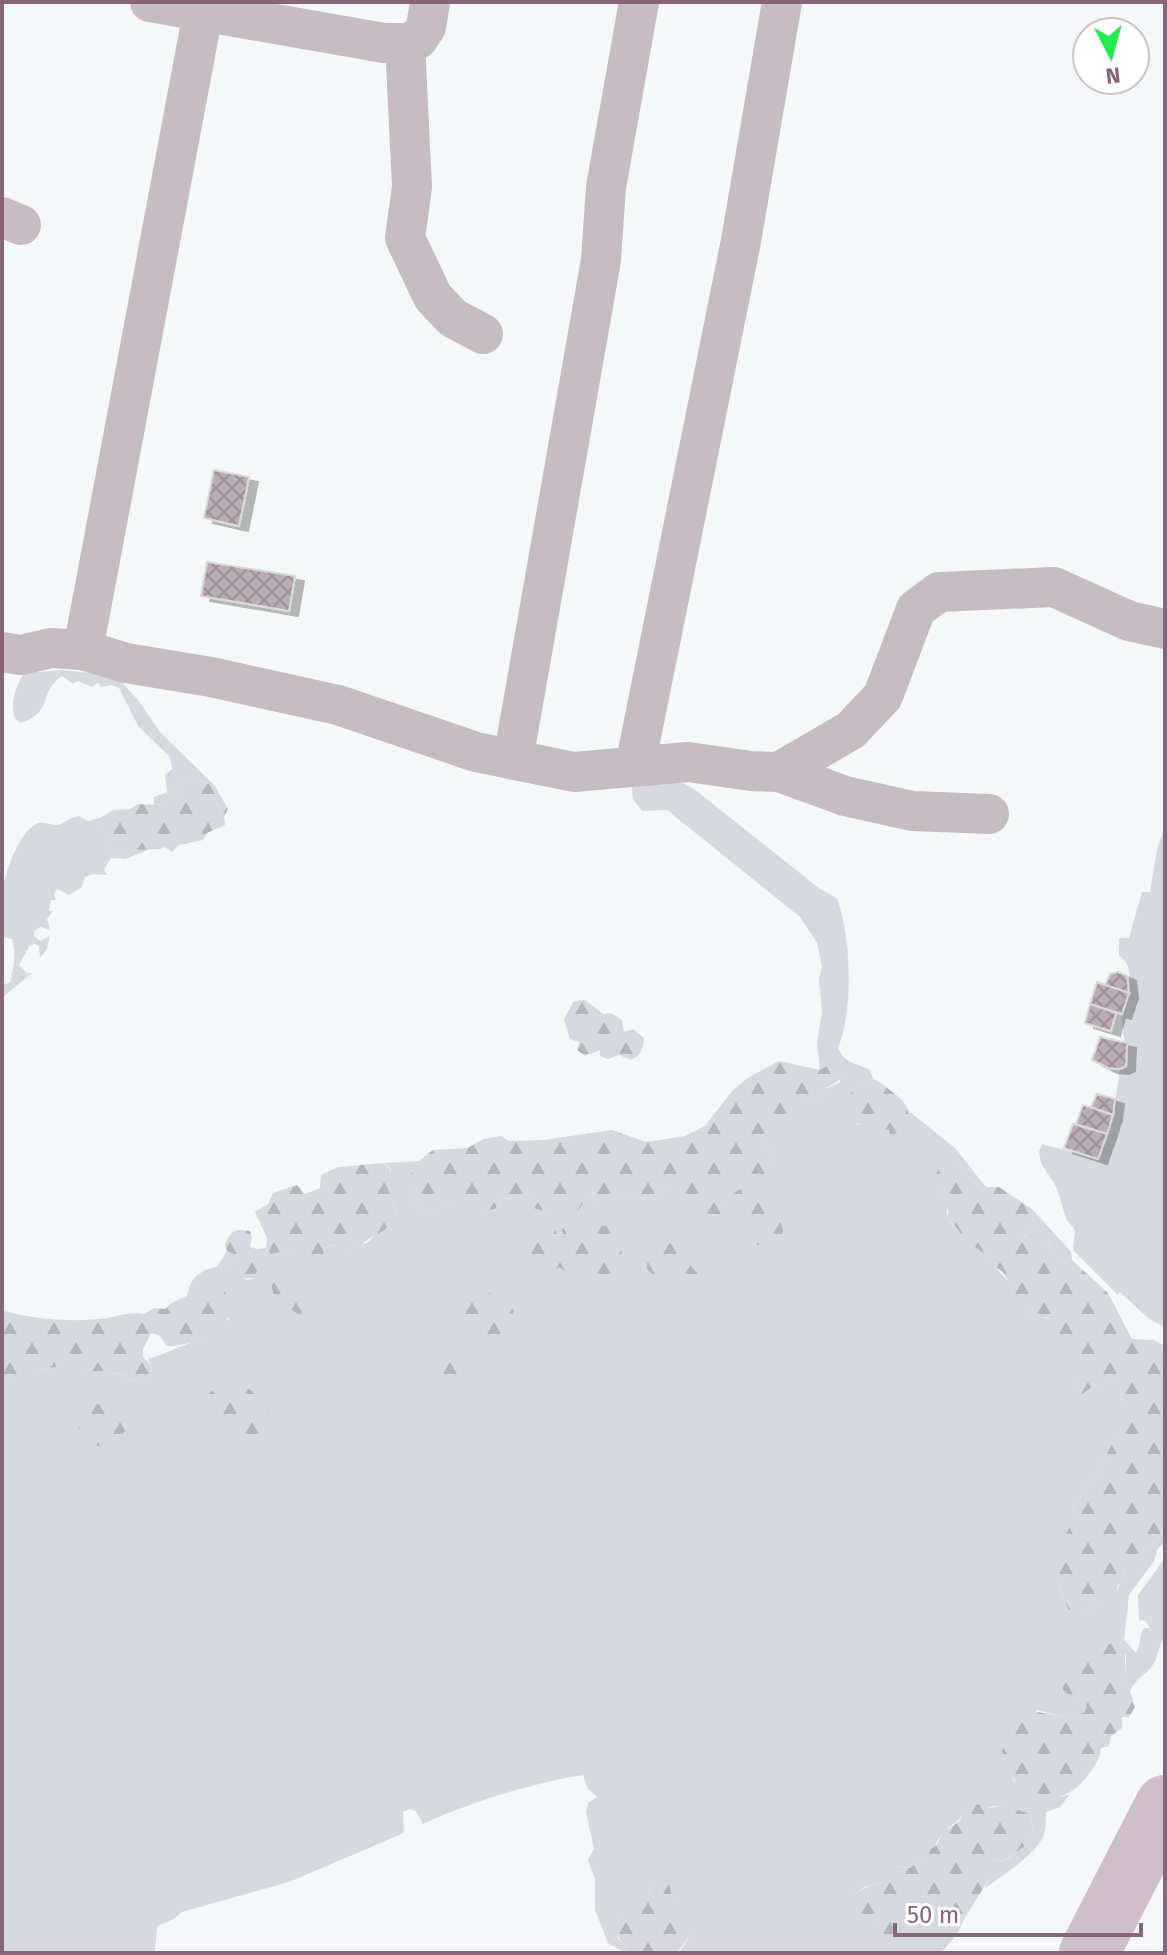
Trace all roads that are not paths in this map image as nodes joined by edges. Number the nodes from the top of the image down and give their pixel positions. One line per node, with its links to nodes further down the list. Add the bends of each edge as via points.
1 (150, 2): 5 (street)
2 (430, 2): 6 (street, via 426,27 418,39)
3 (639, 2): 11 (street, via 606,187 601,260)
4 (782, 2): 12 (street, via 741,241)
5 (205, 6): 6 (street); 9 (street)
6 (405, 43): 7 (street, via 412,187 405,238 433,297 453,318)
7 (483, 334)
8 (1165, 629): 13 (street, via 1129,621 1054,587 939,592 916,609 883,696 851,730)
9 (83, 650): 10 (street); 11 (street, via 338,705)
10 (2, 652)
11 (513, 760): 12 (street, via 574,772)
12 (635, 766): 13 (street, via 688,762)
13 (779, 772): 14 (street, via 845,796 912,811)
14 (989, 814)

